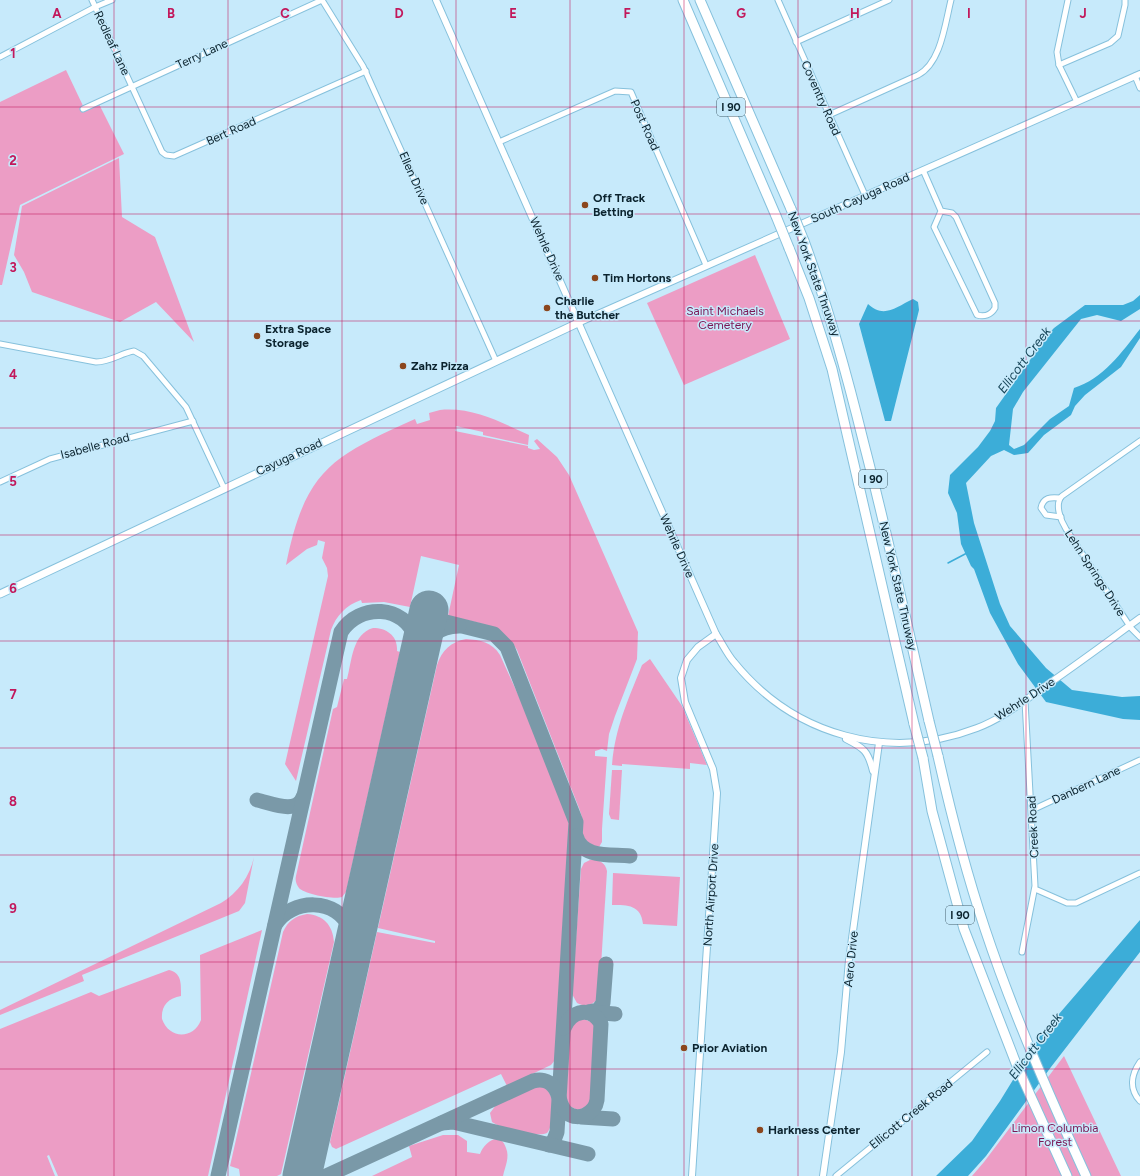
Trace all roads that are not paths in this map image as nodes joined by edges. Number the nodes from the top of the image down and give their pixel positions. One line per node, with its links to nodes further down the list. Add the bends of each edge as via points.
1 (92, 0): 12 (street, Redleaf Lane)
2 (112, 0): 12 (street)
3 (322, 0): 16 (street, Ellen Drive); 18 (street, Terry Lane)
4 (436, 0): 23 (street, Wehrle Drive)
5 (683, 0): 57 (highway, New York State Thruway / I 90, bridge, via 809,298 832,369 923,758 932,811 964,929 1030,1099)
6 (700, 0): 58 (highway, New York State Thruway / I 90, bridge, via 791,209 821,286 840,347 879,501 950,811 985,929 1044,1084)
7 (778, 0): 13 (street, Coventry Road)
8 (889, 0): 13 (street)
9 (951, 0): 22 (street, via 936,56 929,67 918,75)
10 (1068, 0): 15 (street, via 1057,52)
11 (1125, 0): 15 (street, via 1118,36 1110,43)
12 (95, 7): 14 (street); 18 (street, Redleaf Lane)
13 (796, 42): 22 (street, Coventry Road)
14 (0, 57)
15 (1059, 65): 20 (street)
16 (366, 71): 18 (street, Bert Road, via 174,156 162,152); 30 (street, Ellen Drive)
17 (1138, 75): 19 (street); 20 (street, South Cayuga Road)
18 (131, 87): 21 (street, Terry Lane)
19 (1140, 88)
20 (1077, 102): 24 (street, South Cayuga Road)
21 (83, 109)
22 (829, 115): 25 (street, Coventry Road)
23 (499, 142): 27 (street, Post Road, via 615,91 631,92); 28 (street, Wehrle Drive)
24 (923, 170): 25 (street, South Cayuga Road); 26 (street)
25 (865, 195): 27 (street, South Cayuga Road)
26 (940, 211): 26 (street, via 952,213 956,217 995,303 996,308 988,315 977,315 934,227)
27 (706, 266): 28 (street, South Cayuga Road)
28 (580, 322): 30 (main road, Cayuga Road); 40 (street, Wehrle Drive)
29 (0, 344): 31 (street, via 96,362 111,360 124,352 134,351 143,356 181,401)
30 (496, 361): 34 (main road, Cayuga Road)
31 (193, 421): 33 (street, Isabelle Road, via 50,459); 34 (street)
32 (1140, 441): 35 (street)
33 (0, 482)
34 (224, 488): 37 (main road, Cayuga Road)
35 (1060, 498): 36 (street, Lehn Springs Drive); 36 (street, via 1047,498 1042,502 1041,508 1046,515)
36 (1061, 517): 39 (street, Lehn Springs Drive, via 1066,530)
37 (0, 594)
38 (1140, 618): 39 (street, Wehrle Drive)
39 (1129, 626): 41 (street, Lehn Springs Drive); 42 (street, Wehrle Drive)
40 (716, 634): 43 (street, Wehrle Drive, via 749,680 775,702 806,721); 54 (street, North Airport Drive, via 698,647 687,660 681,678 685,702 713,769 717,793)
41 (1140, 636)
42 (1025, 701): 44 (street, Wehrle Drive, via 994,720 957,735 922,743); 47 (street, Creek Road)
43 (836, 733): 44 (street, Wehrle Drive); 46 (street, via 862,747 870,759)
44 (879, 743): 46 (street, Aero Drive)
45 (1140, 760): 47 (street, Danbern Lane)
46 (874, 775): 55 (street, Aero Drive)
47 (1032, 810): 49 (street, Creek Road)
48 (1140, 873): 49 (street, via 1076,903 1067,903)
49 (1035, 889): 50 (street, Creek Road)
50 (1022, 952)
51 (987, 1052): 56 (street, Ellicott Creek Road)
52 (1140, 1062): 53 (street, via 1132,1081 1134,1093)
53 (1140, 1101)
54 (692, 1176)
55 (823, 1176)
56 (836, 1176)
57 (1067, 1176)
58 (1086, 1176)

